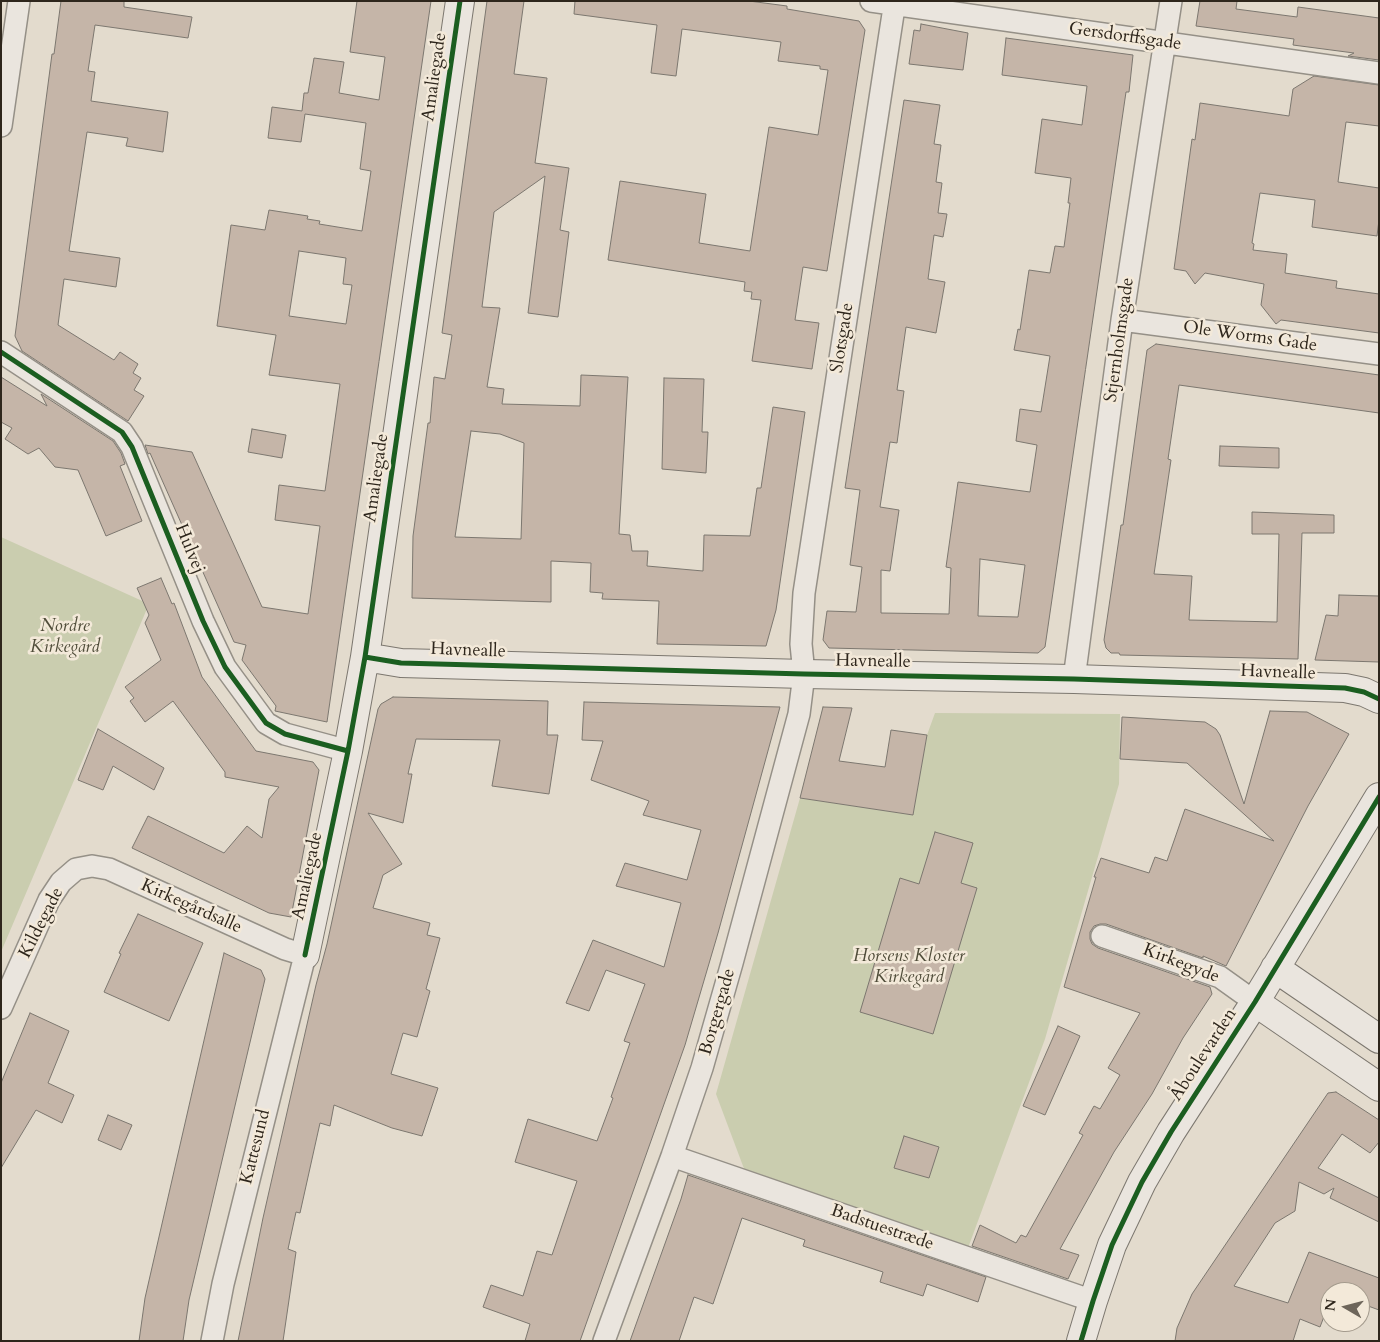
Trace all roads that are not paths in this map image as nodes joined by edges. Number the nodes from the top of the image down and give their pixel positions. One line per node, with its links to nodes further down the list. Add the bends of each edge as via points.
1 (19, 1): 8 (street)
2 (460, 1): 12 (street, Amaliegade)
3 (871, 1): 5 (street, Gersdorffsgade)
4 (1171, 1): 6 (street, Stjernholmsgade)
5 (894, 3): 6 (street, Gersdorffsgade); 13 (street, Slotsgade, via 804,593 801,644)
6 (1164, 43): 7 (street, Gersdorffsgade); 9 (street, Stjernholmsgade)
7 (1379, 73)
8 (1, 126)
9 (1122, 320): 11 (street, Ole Worms Gade); 14 (street, Stjernholmsgade)
10 (1, 352): 16 (street, Hulvej, via 122,432 132,447 225,667 266,723 285,734)
11 (1379, 354)
12 (365, 658): 13 (street, Havnealle, via 401,663); 16 (street, Amaliegade)
13 (804, 674): 14 (street, Havnealle); 26 (street, Borgergade, via 799,714 732,963 702,1068)
14 (1074, 679): 15 (street, Havnealle, via 1345,688)
15 (1379, 699)
16 (348, 751): 20 (street, Amaliegade)
17 (1379, 798): 21 (street, Åboulevarden)
18 (76, 869): 20 (street, Kirkegårdsalle, via 92,866 109,869 285,949); 23 (street, Kildegade, via 61,882 49,900)
19 (1102, 936): 22 (street, Kirkegyde, via 1220,977)
20 (305, 955): 28 (street, Kattesund, via 223,1284)
21 (1275, 968): 22 (street, Åboulevarden); 24 (street)
22 (1255, 1002): 25 (street); 27 (street, Åboulevarden, via 1142,1182 1112,1245)
23 (1, 1008)
24 (1379, 1039)
25 (1379, 1087)
26 (672, 1156): 27 (street, Badstuestræde); 29 (street, Borgergade)
27 (1093, 1301): 30 (street, Åboulevarden)
28 (212, 1341)
29 (604, 1341)
30 (1081, 1341)

